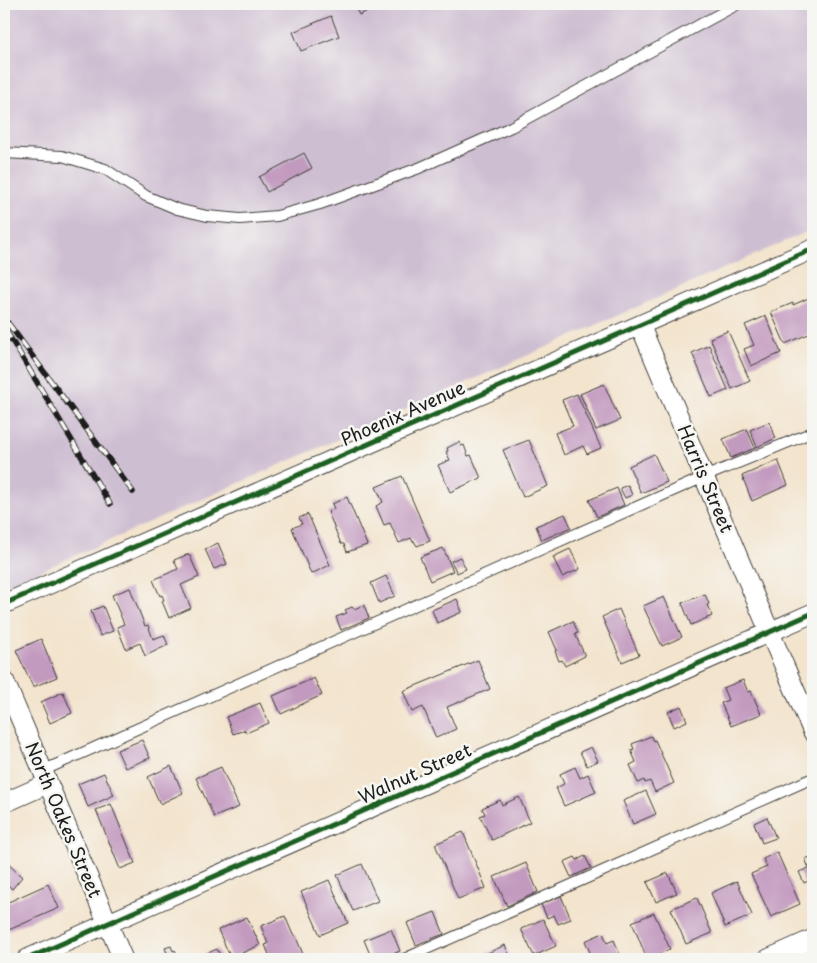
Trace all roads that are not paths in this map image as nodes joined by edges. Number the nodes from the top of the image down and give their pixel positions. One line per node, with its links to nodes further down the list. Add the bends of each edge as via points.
1 (726, 4): 3 (lane)
2 (738, 4): 3 (lane)
3 (716, 16): 4 (lane, via 511,127 419,168 277,216 240,219 206,216 177,209 146,196 105,169 62,156)
4 (4, 153)
5 (813, 248): 6 (street, Phoenix Avenue)
6 (640, 325): 8 (street, Harris Street); 9 (street, Phoenix Avenue)
7 (813, 432): 8 (lane)
8 (704, 477): 11 (street, Harris Street); 14 (lane)
9 (4, 604)
10 (813, 613): 11 (street, Walnut Street)
11 (770, 633): 13 (street, Harris Street); 17 (street, Walnut Street)
12 (4, 680): 14 (street, North Oakes Street)
13 (813, 732)
14 (45, 778): 16 (street); 17 (street, North Oakes Street)
15 (813, 778): 21 (lane)
16 (4, 803)
17 (108, 924): 19 (street, Walnut Street); 20 (street, North Oakes Street)
18 (813, 939): 22 (street)
19 (27, 959)
20 (123, 959)
21 (404, 959)
22 (768, 959)

